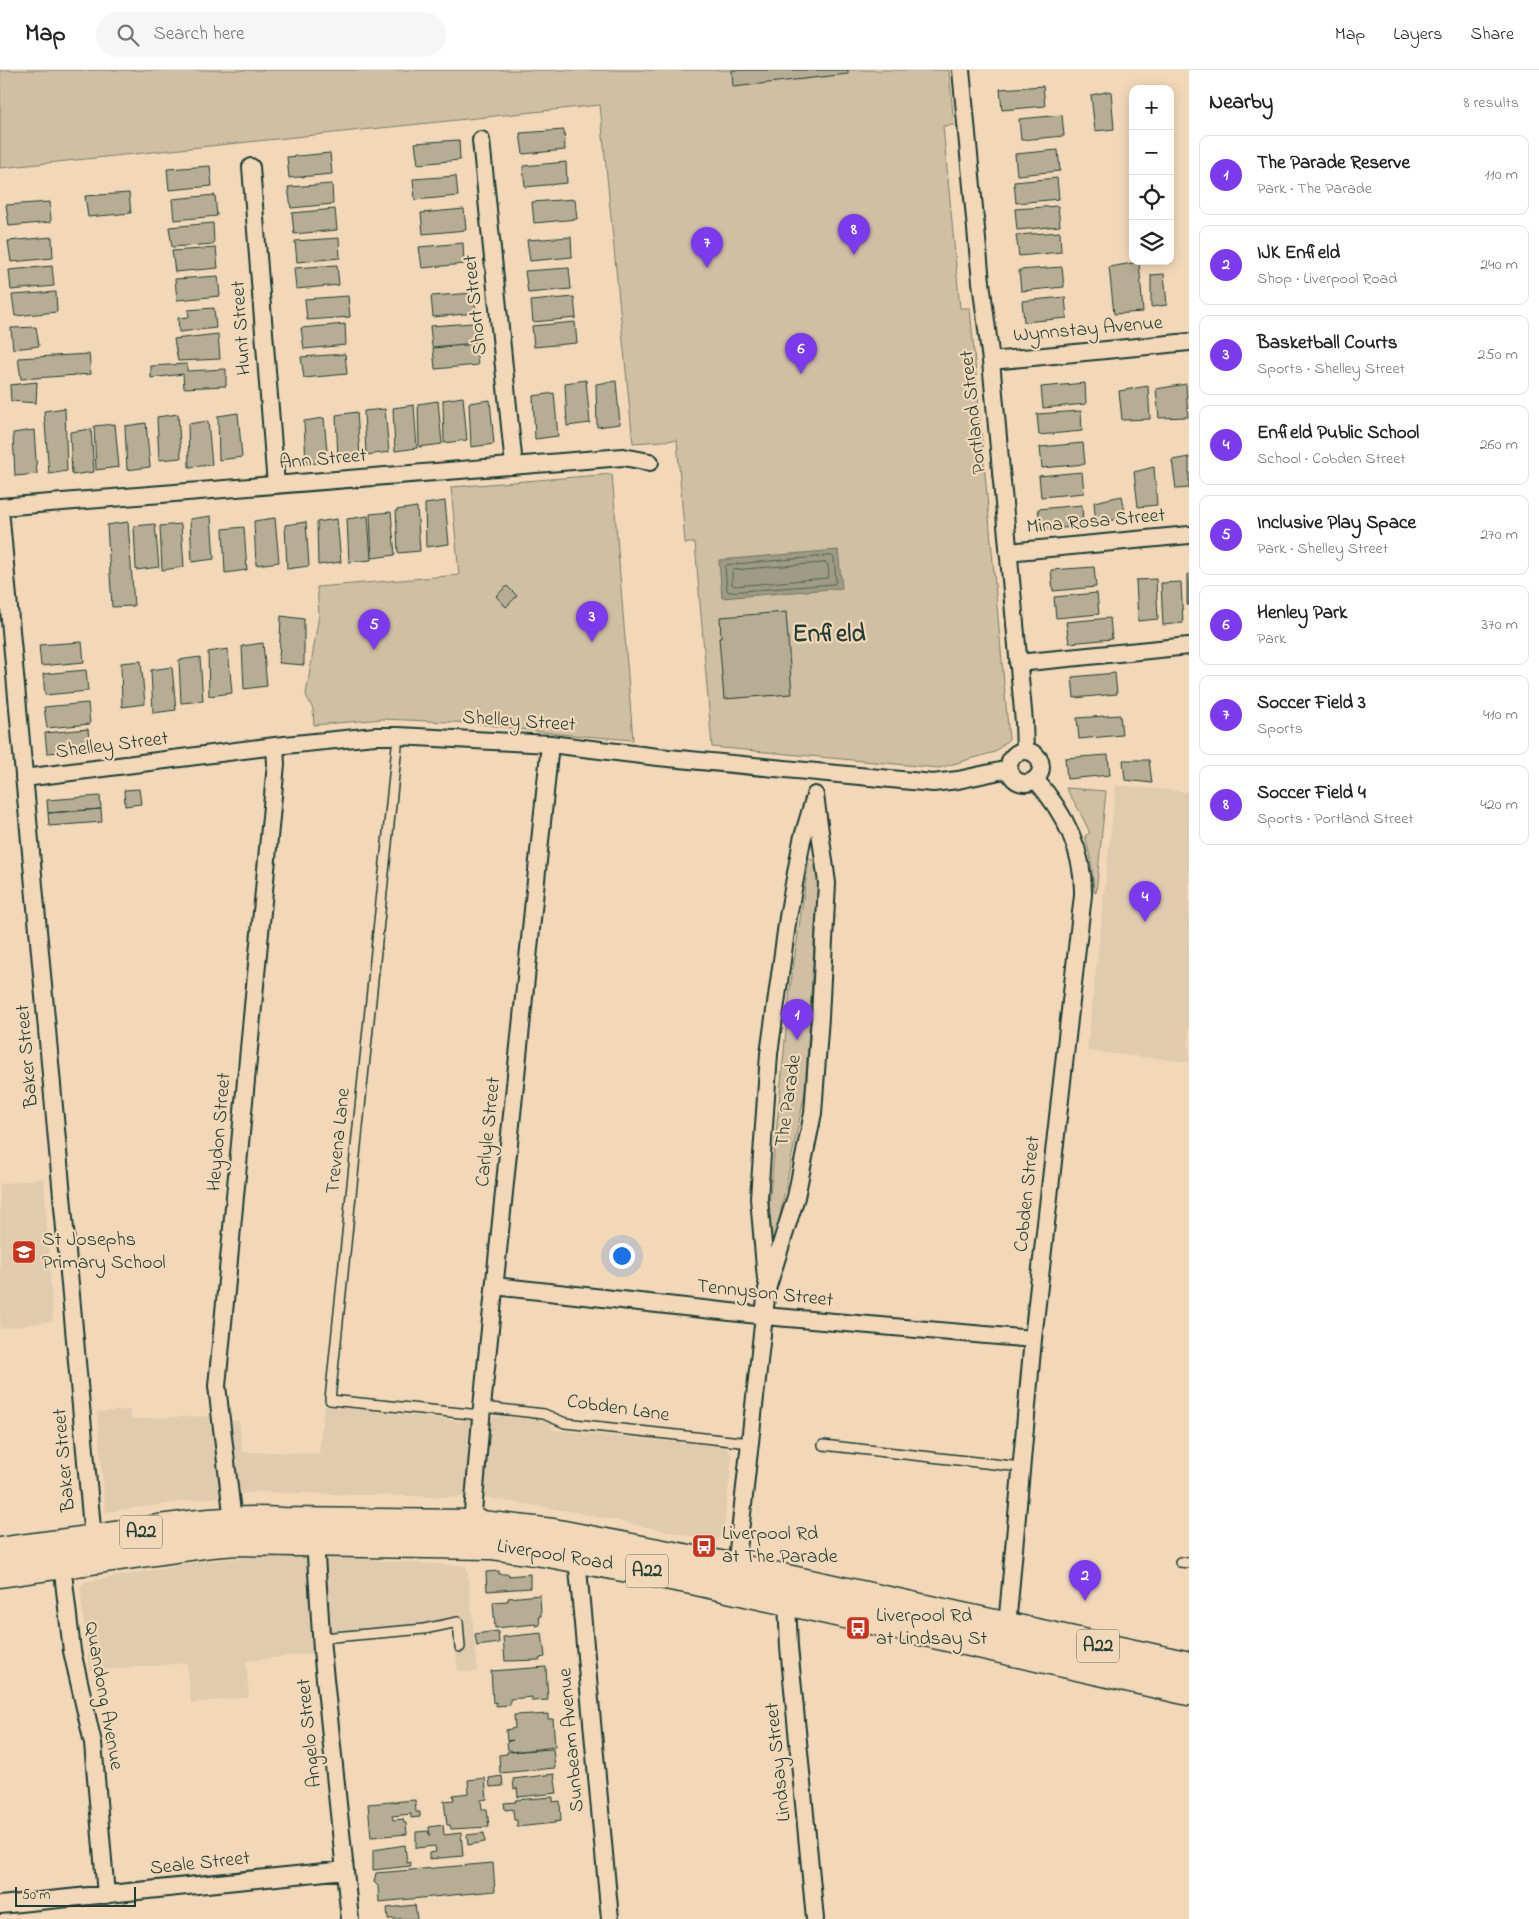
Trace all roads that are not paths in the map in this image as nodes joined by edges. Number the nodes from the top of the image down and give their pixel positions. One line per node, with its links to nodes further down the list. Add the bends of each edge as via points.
1 (961, 70): 5 (street, Portland Street)
2 (481, 140): 7 (street, Short Street)
3 (251, 167): 8 (street, Hunt Street)
4 (1189, 342): 5 (street, Wynnstay Avenue)
5 (991, 361): 11 (street, Portland Street)
6 (650, 462): 7 (street, Ann Street, via 623,457)
7 (514, 466): 8 (street, Ann Street)
8 (276, 485): 9 (street, Ann Street)
9 (0, 508): 20 (street, Baker Street)
10 (1189, 535): 11 (street, Mina Rosa Street)
11 (1008, 552): 13 (street, Portland Street)
12 (1189, 646): 13 (street)
13 (1018, 663): 17 (street, Portland Street)
14 (398, 736): 15 (street, Shelley Street); 16 (street, Shelley Street); 27 (lane, Trevena Lane, via 330,1400)
15 (550, 744): 19 (street, Shelley Street); 23 (street, Carlyle Street)
16 (275, 746): 20 (street, Shelley Street); 31 (street, Heydon Street, via 275,774 217,1386)
17 (1025, 751): 18 (street, via 1013,757); 21 (street, via 1040,761 1041,771)
18 (1009, 770): 19 (street, Shelley Street, via 933,783); 21 (street, via 1019,782 1028,783)
19 (818, 772): 22 (street, The Parade)
20 (24, 778): 33 (street, Baker Street)
21 (1036, 779): 26 (street, Cobden Street, via 1074,841 1083,877 1083,895)
22 (815, 795): 24 (street, The Parade, via 798,860 769,1054 759,1198); 24 (street, The Parade, via 827,883 812,1113 796,1197)
23 (494, 1286): 25 (street, Tennyson Street); 27 (street, Carlyle Street)
24 (767, 1289): 25 (street, The Parade)
25 (763, 1316): 26 (street, Tennyson Street); 28 (street, The Parade)
26 (1033, 1339): 30 (street, Cobden Street)
27 (481, 1411): 28 (lane, Cobden Lane, via 544,1414 565,1423); 32 (street, Carlyle Street)
28 (750, 1443): 38 (street, The Parade)
29 (823, 1445): 30 (lane)
30 (1021, 1467): 41 (street, Cobden Street)
31 (233, 1521): 32 (highway, Liverpool Road / A22); 33 (highway, Liverpool Road / A22)
32 (472, 1524): 38 (highway, Liverpool Road / A22, via 527,1529)
33 (93, 1539): 35 (highway, Liverpool Road / A22)
34 (315, 1541): 36 (highway, Liverpool Road / A22, via 491,1545); 37 (highway, Liverpool Road / A22, via 212,1543); 42 (street, Angelo Street)
35 (0, 1552)
36 (577, 1558): 40 (highway, Liverpool Road / A22); 50 (street, Sunbeam Avenue)
37 (62, 1564): 39 (highway, Liverpool Road / A22); 47 (street, Quandong Avenue, via 72,1651 93,1743)
38 (736, 1568): 41 (highway, Liverpool Road / A22)
39 (0, 1573)
40 (787, 1600): 45 (highway, Liverpool Road / A22); 51 (street, Lindsay Street)
41 (1007, 1626): 44 (highway, Liverpool Road / A22)
42 (322, 1638): 43 (lane, via 424,1629 458,1622); 46 (street, Angelo Street)
43 (460, 1648)
44 (1189, 1666)
45 (1189, 1691)
46 (345, 1870): 47 (street, Seale Street); 49 (street, Angelo Street)
47 (106, 1895): 48 (street, Seale Street)
48 (0, 1905)
49 (350, 1919)
50 (610, 1919)
51 (815, 1919)

